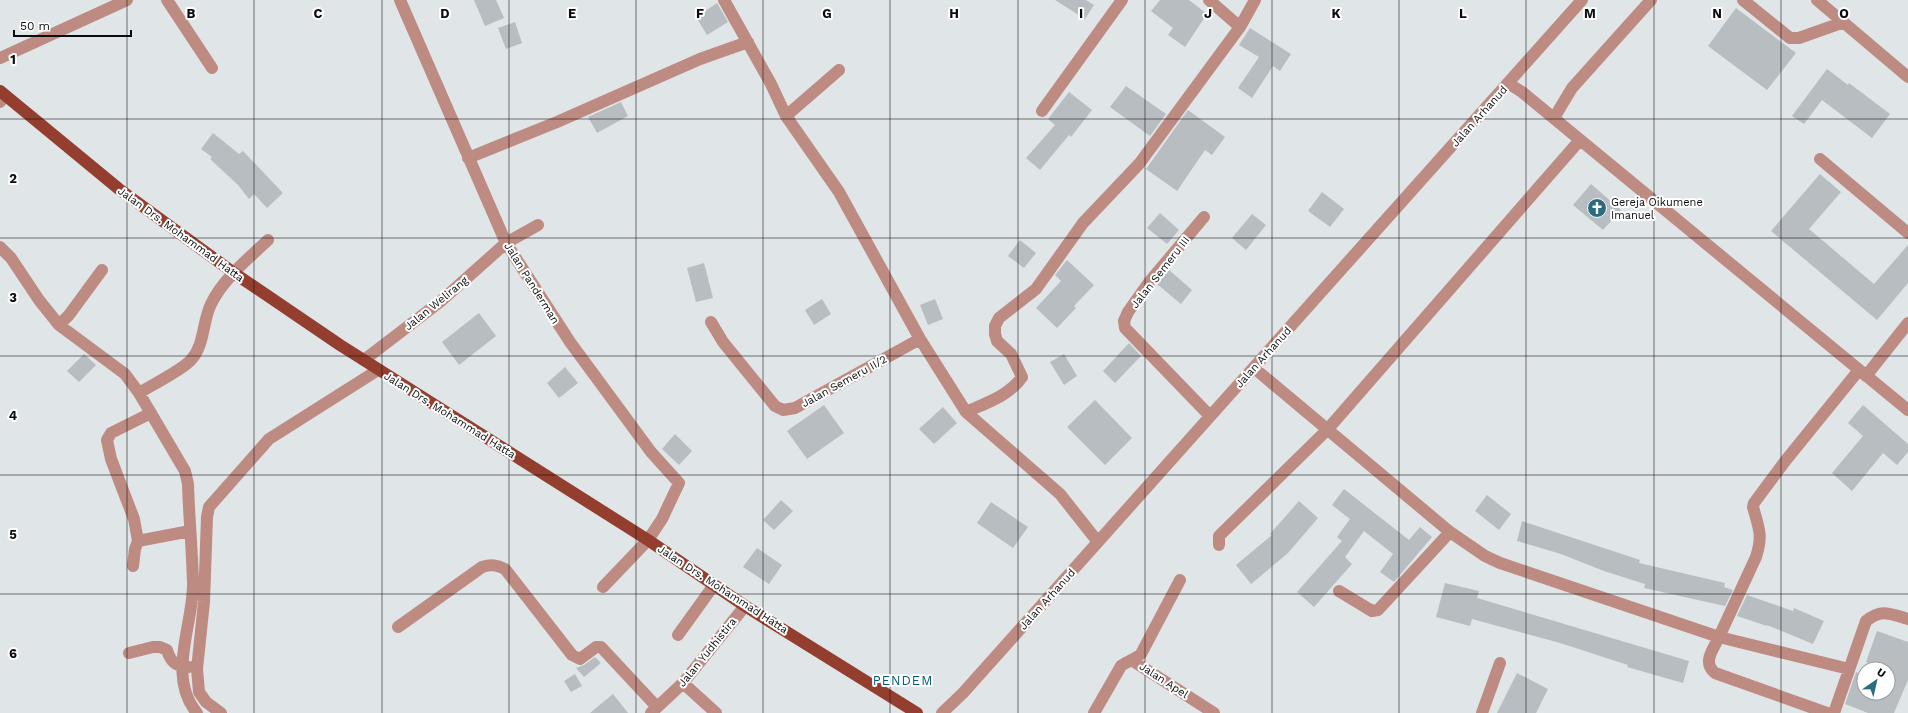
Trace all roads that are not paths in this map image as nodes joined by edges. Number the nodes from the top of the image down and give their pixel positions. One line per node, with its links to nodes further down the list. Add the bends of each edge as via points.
1 (127, 0): 15 (street)
2 (167, 0): 16 (street)
3 (400, 0): 25 (street, Jalan Panderman)
4 (724, 0): 14 (street)
5 (1122, 0): 21 (street)
6 (1208, 0): 13 (street)
7 (1255, 0): 13 (street)
8 (1582, 0): 19 (street, Jalan Arhanud)
9 (1651, 0): 23 (street, via 1572,88)
10 (1743, 0): 12 (street, via 1790,38 1799,38)
11 (1817, 0): 12 (street)
12 (1844, 22): 18 (street)
13 (1240, 27): 45 (street, via 1139,164 1083,223 1036,288 999,318 994,334 997,341 1011,354 1022,377 1015,387 999,397)
14 (748, 42): 22 (street); 25 (street, via 700,59 558,122)
15 (0, 58)
16 (212, 68)
17 (839, 70): 22 (street)
18 (1908, 77)
19 (1508, 83): 23 (street); 40 (street, Jalan Arhanud)
20 (2, 96): 34 (main road, Jalan Drs. Mohammad Hatta, via 119,189)
21 (1042, 111)
22 (786, 116): 38 (street, via 839,192)
23 (1554, 118): 24 (street)
24 (1580, 140): 42 (street); 48 (street)
25 (468, 158): 31 (street, Jalan Panderman)
26 (1820, 159): 29 (street)
27 (1204, 217): 47 (street, Jalan Semeru III, via 1150,281 1124,321 1125,328)
28 (538, 225): 31 (street, Jalan Welirang)
29 (1908, 233)
30 (268, 240): 34 (street)
31 (506, 243): 39 (street, Jalan Welirang, via 441,301); 53 (street, Jalan Panderman, via 570,342 651,452 679,483 662,519)
32 (0, 247): 35 (street, via 11,258 39,300)
33 (102, 270): 35 (street)
34 (234, 273): 39 (main road, Jalan Drs. Mohammad Hatta); 43 (street, via 212,303 199,350 189,362)
35 (63, 320): 43 (street)
36 (711, 322): 38 (street, Jalan Semeru II/2, via 755,383 775,406 784,410 795,408)
37 (1908, 323): 42 (street)
38 (920, 339): 45 (street)
39 (364, 360): 41 (main road, Jalan Drs. Mohammad Hatta)
40 (1254, 368): 47 (street, Jalan Arhanud); 48 (street)
41 (378, 370): 50 (street, via 269,438 212,502); 53 (main road, Jalan Drs. Mohammad Hatta)
42 (1863, 373): 44 (street); 66 (street, via 1786,460 1754,503 1761,538 1760,546)
43 (145, 390): 46 (street)
44 (1908, 410)
45 (966, 412): 55 (street, via 1060,494)
46 (151, 413): 49 (street, via 185,472); 54 (street, via 111,433 108,440 111,459 134,519)
47 (1210, 416): 55 (street, Jalan Arhanud)
48 (1327, 430): 52 (street); 56 (street, via 1219,536)
49 (189, 511): 50 (street); 51 (street)
50 (207, 514): 70 (street, via 204,602)
51 (190, 531): 54 (street); 70 (street, via 193,584)
52 (1450, 532): 61 (street, via 1378,610 1372,611); 66 (street, via 1500,564)
53 (648, 540): 59 (main road, Jalan Drs. Mohammad Hatta); 60 (street)
54 (138, 541): 57 (street)
55 (1098, 542): 78 (street, Jalan Arhanud, via 963,694)
56 (1219, 545)
57 (133, 566)
58 (1180, 580): 68 (street, via 1141,654)
59 (714, 586): 62 (main road, Jalan Drs. Mohammad Hatta); 65 (street)
60 (603, 587)
61 (1339, 591)
62 (744, 606): 72 (street, Jalan Yudhistira); 77 (main road, Jalan Drs. Mohammad Hatta)
63 (1908, 619): 71 (street, via 1882,612 1874,614 1866,621)
64 (398, 627): 73 (street, via 482,567 498,565 505,569 572,655 580,659 596,647 601,647 608,652)
65 (678, 635)
66 (1719, 637): 71 (street); 82 (street, via 1708,662 1710,669 1715,673)
67 (129, 653): 70 (street, via 153,647 165,648 171,661)
68 (1133, 661): 79 (street, via 1121,666); 80 (street, Jalan Apel)
69 (1500, 663): 81 (street)
70 (189, 668): 74 (street, via 184,688); 75 (street, via 206,702)
71 (1849, 670): 83 (street)
72 (682, 683): 73 (street, Jalan Yudhistira); 76 (street)
73 (654, 710)
74 (197, 713)
75 (221, 713)
76 (716, 713)
77 (918, 713)
78 (942, 713)
79 (1094, 713)
80 (1214, 713)
81 (1482, 713)
82 (1827, 713)
83 (1834, 713)

